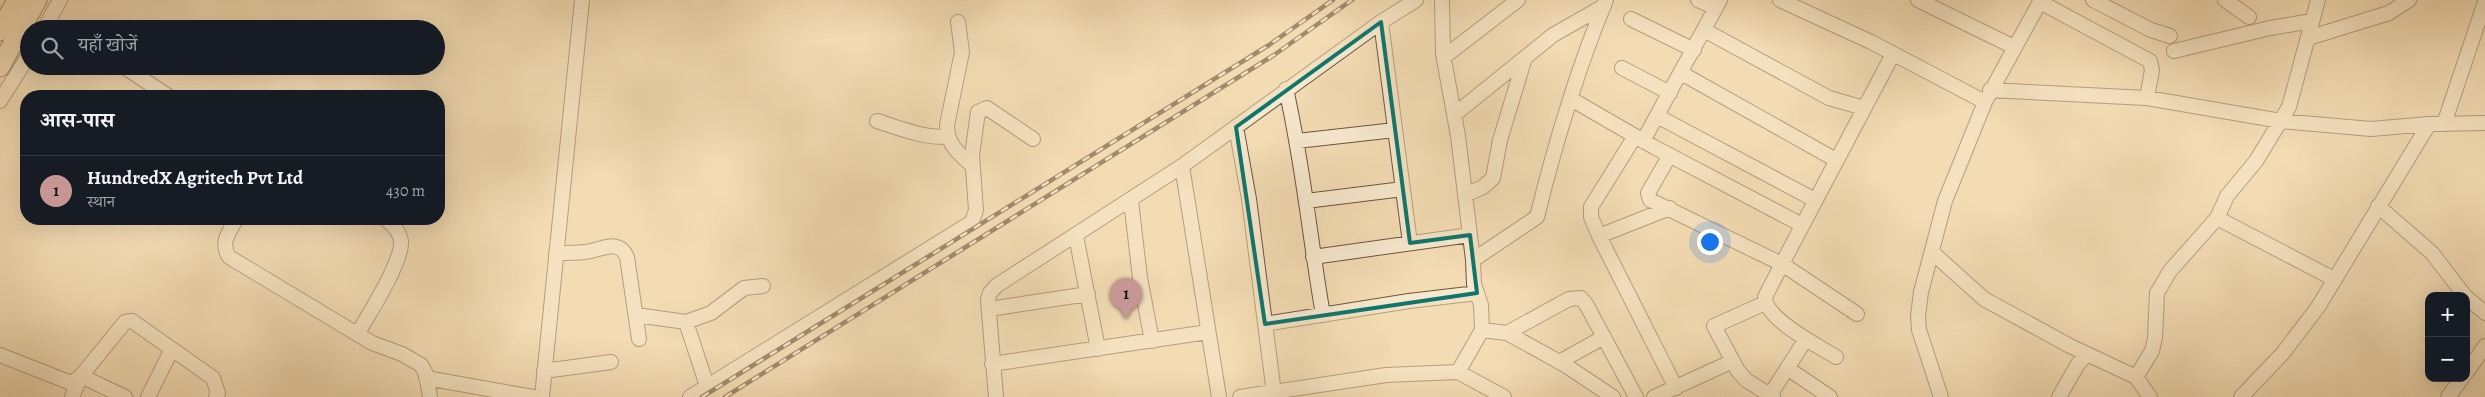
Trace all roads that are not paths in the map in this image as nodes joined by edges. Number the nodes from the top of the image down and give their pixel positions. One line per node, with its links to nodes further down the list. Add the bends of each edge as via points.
1 (17, 0): 27 (highway)
2 (37, 0): 21 (highway)
3 (60, 0): 22 (street)
4 (582, 0): 82 (street)
5 (1416, 0): 24 (street)
6 (1442, 0): 35 (street)
7 (1518, 0): 35 (street)
8 (1698, 0): 18 (street)
9 (1780, 0): 34 (street)
10 (2093, 0): 29 (street, via 2151,30)
11 (2225, 0): 19 (street)
12 (2318, 0): 25 (street)
13 (2409, 0): 30 (street, via 2389,13)
14 (1922, 1): 31 (street)
15 (2040, 1): 31 (street); 46 (street, via 2150,61 2152,70)
16 (2485, 2): 56 (street)
17 (1605, 3): 36 (street, via 1553,36); 47 (street)
18 (1718, 4): 26 (street)
19 (2250, 17)
20 (1631, 19): 32 (street)
21 (26, 20)
22 (49, 20)
23 (958, 22): 59 (street, via 962,52)
24 (1381, 22): 42 (street); 58 (street)
25 (2312, 22): 30 (street); 33 (street, via 2270,28)
26 (1704, 30): 32 (street); 49 (street, via 1829,98)
27 (0, 31)
28 (20, 31): 37 (highway)
29 (2170, 36)
30 (2308, 38): 53 (street, via 2289,107)
31 (2014, 47): 45 (street)
32 (1694, 50): 40 (street)
33 (2174, 51)
34 (1893, 54): 45 (street); 49 (street)
35 (1444, 57): 50 (street)
36 (1524, 61): 50 (street); 68 (street, via 1492,178 1483,187)
37 (0, 67)
38 (1622, 68): 44 (street)
39 (20, 70): 48 (street)
40 (1681, 73): 44 (street); 64 (street)
41 (136, 75): 43 (street)
42 (1286, 89): 57 (street); 62 (street)
43 (159, 90)
44 (1670, 93): 51 (street)
45 (1987, 96): 46 (street); 83 (street, via 1945,201)
46 (2146, 98): 53 (street)
47 (1571, 100): 60 (street); 85 (street, via 1537,217)
48 (0, 102)
49 (1864, 108): 64 (street)
50 (1454, 115): 68 (street)
51 (1657, 116): 60 (street); 69 (street)
52 (877, 121): 59 (street, via 939,138)
53 (2281, 121): 55 (street, via 2371,129); 74 (street, via 2256,161 2227,196)
54 (2485, 123): 56 (street)
55 (2429, 124): 56 (street); 72 (street)
56 (2444, 124)
57 (1236, 127): 66 (street); 100 (street, via 1250,199)
58 (1395, 130): 62 (street); 67 (street)
59 (947, 136): 65 (street)
60 (1639, 138): 63 (street); 80 (street, via 1591,207 1591,217)
61 (1033, 139): 65 (street, via 988,108 982,108 978,112)
62 (1297, 141): 71 (street)
63 (1670, 155): 73 (street, via 1648,193 1650,200); 77 (street)
64 (1836, 160): 69 (street)
65 (973, 166): 127 (street, via 976,210 972,222)
66 (1182, 166): 70 (street); 102 (street)
67 (1402, 189): 71 (street); 81 (street)
68 (1465, 194): 78 (street)
69 (1815, 200): 77 (street)
70 (1131, 201): 79 (street); 108 (street, via 1140,278)
71 (1306, 201): 84 (street)
72 (2378, 206): 87 (street); 89 (street, via 2432,253)
73 (1670, 208): 80 (street); 86 (street)
74 (2217, 218): 87 (street); 124 (street, via 2170,271 2157,293 2152,351)
75 (233, 225): 103 (street, via 224,242 230,257)
76 (392, 225): 103 (street, via 401,239 401,251)
77 (1802, 225): 86 (street)
78 (1470, 235): 81 (street); 85 (street)
79 (1076, 236): 91 (street); 94 (street, via 996,286 990,293)
80 (1599, 236): 128 (street)
81 (1410, 243): 84 (street)
82 (556, 253): 97 (street, via 584,252 607,246 624,250 628,257); 121 (street)
83 (1933, 253): 113 (street, via 1984,299); 147 (street, via 1921,292 1918,316 1919,330)
84 (1313, 256): 98 (street)
85 (1473, 260): 90 (street)
86 (1782, 264): 93 (street); 96 (street)
87 (2334, 280): 150 (street, via 2283,353)
88 (763, 286): 99 (street, via 744,288 711,313)
89 (2463, 292)
90 (1477, 293): 98 (street); 101 (street)
91 (1088, 294): 94 (street); 111 (street)
92 (2470, 300): 95 (street)
93 (1765, 303): 107 (street, via 1776,317); 115 (street, via 1714,326)
94 (989, 309): 118 (street)
95 (2485, 313)
96 (1857, 314)
97 (636, 315): 99 (street); 106 (street)
98 (1323, 315): 100 (street)
99 (686, 322): 127 (street)
100 (1265, 324): 129 (street)
101 (1482, 330): 104 (street); 122 (street)
102 (1208, 332): 108 (street); 141 (street)
103 (358, 333): 125 (street, via 372,343 421,365)
104 (1507, 333): 105 (street, via 1569,299 1581,298); 117 (street)
105 (1604, 337): 117 (street); 144 (street)
106 (639, 339)
107 (1806, 339): 114 (street); 120 (street)
108 (1152, 341): 111 (street)
109 (2485, 346): 119 (street)
110 (172, 349): 123 (street, via 132,321 125,322); 134 (street); 135 (street, via 213,378 218,393)
111 (1098, 349): 118 (street)
112 (0, 354): 123 (street, via 71,383)
113 (2087, 354): 124 (street); 148 (street)
114 (1836, 357)
115 (1733, 361): 128 (street); 131 (street, via 1746,380)
116 (611, 362): 121 (street)
117 (1559, 362): 143 (street)
118 (992, 364): 140 (street)
119 (2470, 367)
120 (1787, 368): 131 (street); 146 (street)
121 (544, 371): 138 (street)
122 (1458, 372): 129 (street, via 1386,375); 130 (street)
123 (81, 376): 132 (street); 133 (street)
124 (2136, 377): 149 (street)
125 (426, 378): 136 (street); 137 (street)
126 (2459, 382): 151 (street)
127 (708, 386): 139 (street)
128 (1676, 388): 145 (street)
129 (1268, 395): 142 (street)
130 (1496, 395)
131 (1771, 396)
132 (72, 397)
133 (126, 397)
134 (148, 397)
135 (216, 397)
136 (430, 397)
137 (533, 397)
138 (542, 397)
139 (690, 397)
140 (996, 397)
141 (1219, 397)
142 (1240, 397)
143 (1613, 397)
144 (1636, 397)
145 (1654, 397)
146 (1830, 397)
147 (1941, 397)
148 (2059, 397)
149 (2150, 397)
150 (2241, 397)
151 (2448, 397)

